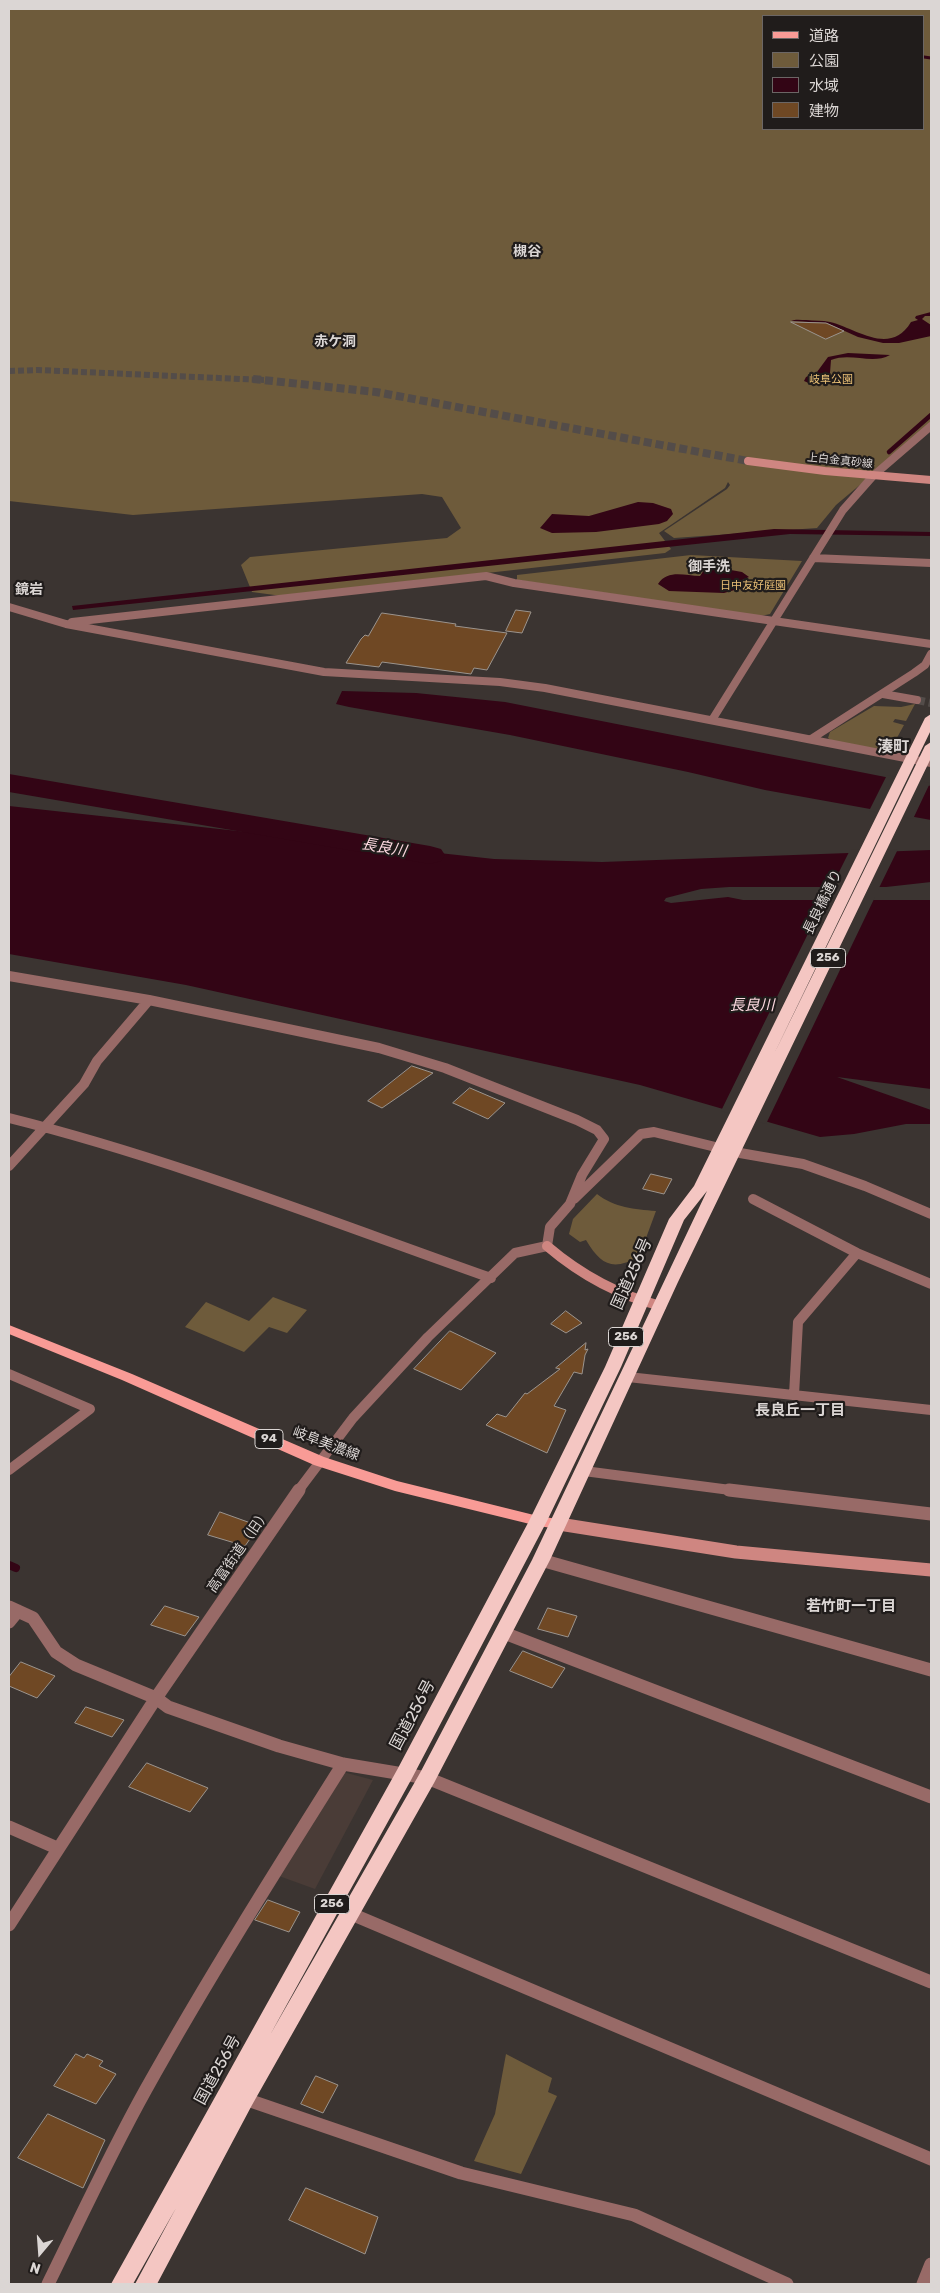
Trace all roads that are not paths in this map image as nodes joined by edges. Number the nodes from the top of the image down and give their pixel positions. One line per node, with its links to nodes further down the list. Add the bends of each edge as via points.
1 (931, 426): 3 (street)
2 (748, 461): 3 (street, 上白金真砂線)
3 (873, 476): 4 (street, 上白金真砂線); 5 (street, via 836,520)
4 (931, 480)
5 (814, 556): 6 (street); 8 (street)
6 (931, 563)
7 (9, 607): 9 (street)
8 (774, 621): 9 (street, via 514,583 486,576); 10 (street); 15 (street)
9 (66, 624): 15 (street, via 324,672 500,682)
10 (931, 644)
11 (931, 654): 12 (street, via 925,665)
12 (883, 694): 13 (street); 16 (street)
13 (917, 700)
14 (931, 718): 17 (highway, 256)
15 (712, 720): 16 (street)
16 (811, 739): 17 (street)
17 (925, 756): 22 (highway, 256)
18 (9, 976): 19 (street)
19 (149, 1000): 21 (street, via 97,1061 84,1084); 25 (street, via 410,1056 577,1120 597,1130 604,1139 582,1174)
20 (9, 1118): 21 (street)
21 (45, 1128): 23 (street); 29 (street, via 150,1158)
22 (724, 1156): 31 (highway, 国道256号 / 256, via 677,1219); 32 (highway, 256)
23 (9, 1166)
24 (754, 1199): 28 (street)
25 (570, 1203): 26 (street, via 641,1134 654,1132 803,1164); 27 (street, via 549,1226)
26 (931, 1214)
27 (547, 1246): 29 (street, 高富街道（旧）, via 515,1253); 31 (street, via 593,1282)
28 (857, 1253): 30 (street); 36 (street, via 798,1322)
29 (491, 1278): 38 (street, 高富街道（旧）, via 428,1337 353,1418)
30 (931, 1284)
31 (642, 1302): 32 (street); 42 (highway, 国道256号 / 256)
32 (660, 1306): 35 (highway, 256)
33 (9, 1329): 38 (main road, 岐阜美濃線 / 94)
34 (9, 1374): 39 (street, via 90,1409)
35 (628, 1377): 36 (street); 40 (highway, 256)
36 (794, 1394): 37 (street)
37 (931, 1410)
38 (319, 1461): 42 (main road, 岐阜美濃線 / 94, via 395,1486); 50 (street, 高富街道（旧）)
39 (9, 1470)
40 (584, 1471): 41 (street); 43 (highway, 256)
41 (931, 1514)
42 (538, 1521): 43 (main road, 岐阜美濃線 / 94); 52 (highway, 国道256号 / 256)
43 (559, 1524): 44 (highway, 256); 45 (street, via 736,1552)
44 (541, 1560): 48 (highway, 256); 49 (street)
45 (931, 1570)
46 (13, 1609): 47 (street); 50 (street, via 34,1618 56,1652 76,1665)
47 (9, 1622)
48 (504, 1633): 53 (highway, 256); 54 (street)
49 (931, 1670)
50 (156, 1698): 51 (street, via 168,1707 269,1743); 56 (street, 高富街道（旧）)
51 (344, 1764): 52 (street); 63 (street, via 254,1903 159,2066)
52 (404, 1775): 53 (street); 64 (highway, 国道256号 / 256)
53 (427, 1778): 57 (highway, 256); 59 (street)
54 (931, 1797)
55 (9, 1827): 56 (street)
56 (57, 1848): 58 (street, 高富街道（旧）)
57 (349, 1913): 60 (highway, 256); 61 (street)
58 (9, 1925)
59 (931, 1982)
60 (245, 2099): 65 (highway, 256); 66 (street, via 461,2173 634,2215)
61 (931, 2159)
62 (931, 2264): 67 (street)
63 (48, 2284)
64 (122, 2284)
65 (146, 2284)
66 (787, 2284)
67 (923, 2284)

